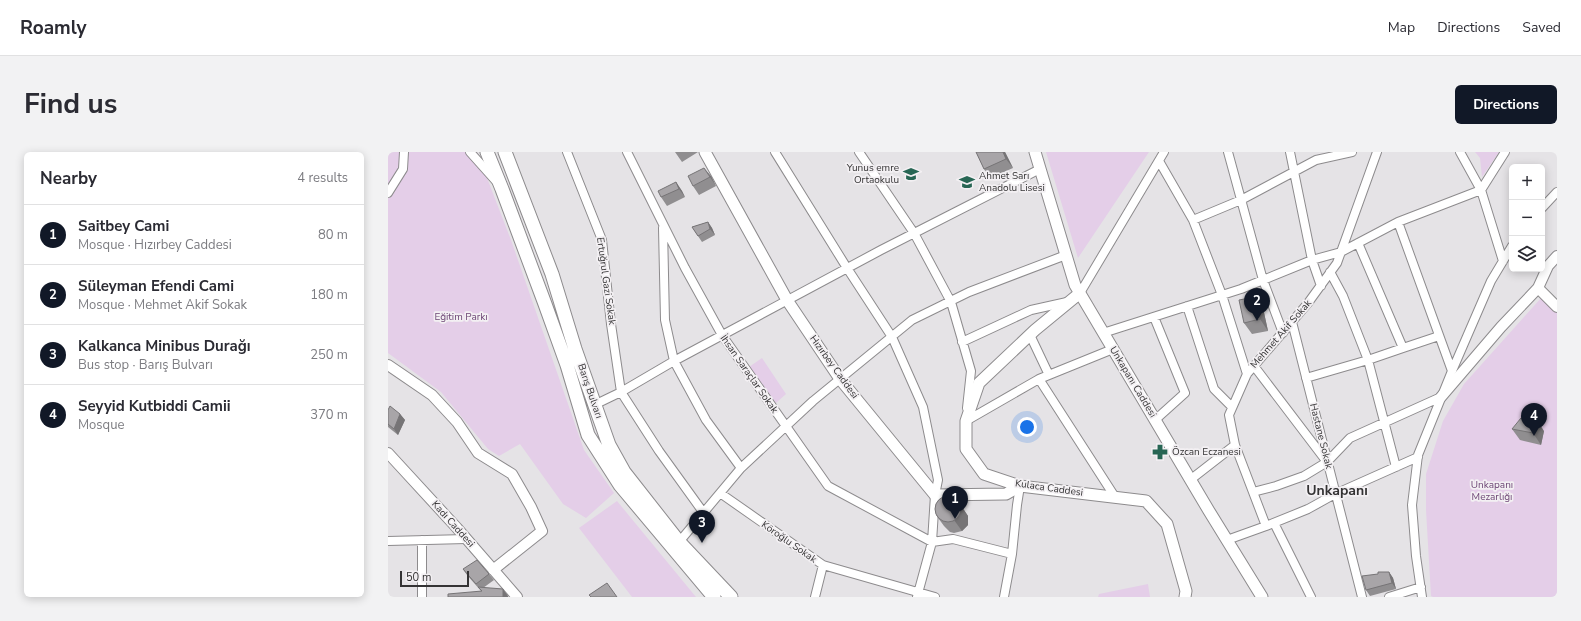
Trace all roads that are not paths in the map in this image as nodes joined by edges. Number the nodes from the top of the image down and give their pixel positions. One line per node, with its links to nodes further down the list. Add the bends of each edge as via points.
1 (404, 152): 24 (street, via 403,169)
2 (470, 152): 21 (street)
3 (487, 152): 21 (main road, Barış Bulvarı)
4 (505, 152): 73 (main road, Barış Bulvarı, via 552,274)
5 (567, 152): 71 (street, Ertuğrul Gazi Sokak, via 602,240)
6 (627, 152): 29 (street, İhsan Saraçlar Sokak)
7 (705, 152): 45 (main road, Hızırbey Caddesi)
8 (775, 152): 38 (street)
9 (859, 152): 30 (street)
10 (1035, 152): 19 (main road, Unkapanı Caddesi)
11 (1164, 152): 18 (street)
12 (1228, 152): 25 (street)
13 (1290, 152): 20 (street)
14 (1352, 152): 20 (street, via 1316,160)
15 (1377, 152): 32 (street, Mehmet Akif Sokak)
16 (1460, 152): 22 (street)
17 (1505, 152): 22 (street)
18 (1159, 161): 27 (street); 43 (street)
19 (1040, 169): 30 (street); 34 (main road, Unkapanı Caddesi)
20 (1294, 172): 25 (street); 36 (street)
21 (502, 189): 108 (main road, Barış Bulvarı, via 567,365 588,435 643,514)
22 (1481, 190): 28 (street); 37 (street)
23 (1557, 192): 26 (street)
24 (388, 193)
25 (1241, 200): 27 (street); 40 (street)
26 (1545, 205)
27 (1194, 220): 44 (street)
28 (1398, 222): 31 (street); 56 (street)
29 (663, 225): 54 (street, İhsan Saraçlar Sokak); 62 (street, via 665,320)
30 (914, 233): 38 (street); 46 (street)
31 (1358, 243): 32 (street); 59 (street)
32 (1341, 252): 36 (street); 39 (street, Mehmet Akif Sokak)
33 (1509, 252): 37 (street)
34 (1066, 255): 43 (main road, Unkapanı Caddesi); 46 (street, via 970,292)
35 (1557, 256): 42 (street, via 1548,266)
36 (1312, 260): 40 (street); 41 (street)
37 (1504, 261): 65 (street, via 1492,281)
38 (847, 268): 45 (street); 57 (street)
39 (1330, 272): 41 (street, Mehmet Akif Sokak); 61 (street, via 1343,296)
40 (1264, 280): 44 (street); 53 (street)
41 (1320, 286): 51 (street, Mehmet Akif Sokak)
42 (1538, 288): 49 (street); 72 (street)
43 (1080, 293): 47 (main road, Kulaca Caddesi); 52 (main road, Unkapanı Caddesi)
44 (1222, 295): 48 (street); 66 (street)
45 (787, 300): 54 (street); 69 (main road, Hızırbey Caddesi)
46 (951, 302): 57 (street, via 912,320); 58 (street)
47 (1069, 302): 55 (main road, Kulaca Caddesi); 58 (street, via 1031,310)
48 (1187, 306): 50 (street); 74 (street, via 1214,389)
49 (1557, 307)
50 (1154, 317): 52 (street); 75 (street, via 1185,393)
51 (1292, 322): 53 (street, Mehmet Akif Sokak); 68 (street, Hastane Sokak)
52 (1104, 333): 60 (main road, Unkapanı Caddesi)
53 (1282, 333): 64 (street, Mehmet Akif Sokak)
54 (722, 335): 62 (street); 78 (street, İhsan Saraçlar Sokak)
55 (1030, 335): 67 (street); 76 (main road, Kulaca Caddesi, via 979,383)
56 (1439, 336): 59 (street); 65 (street)
57 (892, 337): 69 (street); 90 (street, via 923,407 938,480)
58 (962, 342): 76 (street, via 971,372)
59 (1403, 348): 61 (street)
60 (1113, 349): 67 (street); 75 (main road, Unkapanı Caddesi)
61 (1368, 360): 68 (street); 77 (street)
62 (674, 361): 71 (street); 84 (street, via 706,420)
63 (388, 365): 103 (street, via 432,395 457,422 478,453 512,474 531,507 542,531)
64 (1254, 366): 66 (street, Mehmet Akif Sokak); 82 (street)
65 (1452, 371): 72 (street)
66 (1247, 374): 74 (street, Mehmet Akif Sokak)
67 (1049, 375): 70 (street)
68 (1306, 378): 82 (street, Hastane Sokak)
69 (840, 379): 78 (street); 90 (main road, Hızırbey Caddesi)
70 (1039, 379): 76 (street); 91 (street)
71 (621, 392): 73 (street); 92 (street)
72 (1441, 397): 77 (street); 81 (street)
73 (594, 405): 99 (main road, Barış Bulvarı, via 609,445 624,472)
74 (1232, 408): 79 (street, Mehmet Akif Sokak, via 1229,415)
75 (1155, 420): 85 (main road, Unkapanı Caddesi)
76 (966, 421): 86 (main road, Kulaca Caddesi, via 966,450 984,474)
77 (1385, 422): 82 (street, via 1350,438); 83 (street)
78 (785, 427): 84 (street); 100 (street, İhsan Saraçlar Sokak, via 828,486)
79 (1235, 445): 85 (street); 87 (street, Mehmet Akif Sokak)
80 (388, 453): 95 (street, Kadı Caddesi)
81 (1418, 457): 83 (street); 104 (street, via 1412,505)
82 (1327, 462): 87 (street, via 1304,476); 89 (street, Hastane Sokak)
83 (1396, 467): 89 (street)
84 (741, 468): 88 (street)
85 (1190, 480): 97 (main road, Unkapanı Caddesi)
86 (1020, 486): 90 (main road, via 1006,494); 91 (main road, Kulaca Caddesi); 101 (street)
87 (1253, 492): 94 (street, Mehmet Akif Sokak)
88 (720, 493): 92 (street); 102 (street, Köroğlu Sokak)
89 (1335, 494): 93 (street, via 1308,510); 116 (street, Hastane Sokak)
90 (935, 495): 100 (street)
91 (1115, 497): 113 (main road, Kulaca Caddesi, via 1146,501 1167,524 1186,591)
92 (703, 512): 99 (street)
93 (1274, 523): 94 (street); 115 (street)
94 (1266, 526): 97 (street)
95 (466, 539): 96 (street); 103 (street, Kadı Caddesi)
96 (422, 540): 98 (street); 107 (street)
97 (1227, 540): 114 (main road, Unkapanı Caddesi)
98 (388, 541)
99 (679, 542): 109 (main road, Barış Bulvarı)
100 (932, 542): 101 (street, via 953,539); 106 (street)
101 (1012, 554): 112 (street)
102 (823, 565): 106 (street, Köroğlu Sokak); 110 (street)
103 (493, 570): 105 (street, Kadı Caddesi)
104 (1421, 587): 117 (street); 118 (street)
105 (514, 595)
106 (917, 595): 111 (street, Köroğlu Sokak)
107 (422, 597)
108 (713, 597)
109 (732, 597)
110 (815, 597)
111 (935, 597)
112 (1004, 597)
113 (1185, 597)
114 (1262, 597)
115 (1310, 597)
116 (1362, 597)
117 (1389, 597)
118 (1422, 597)

